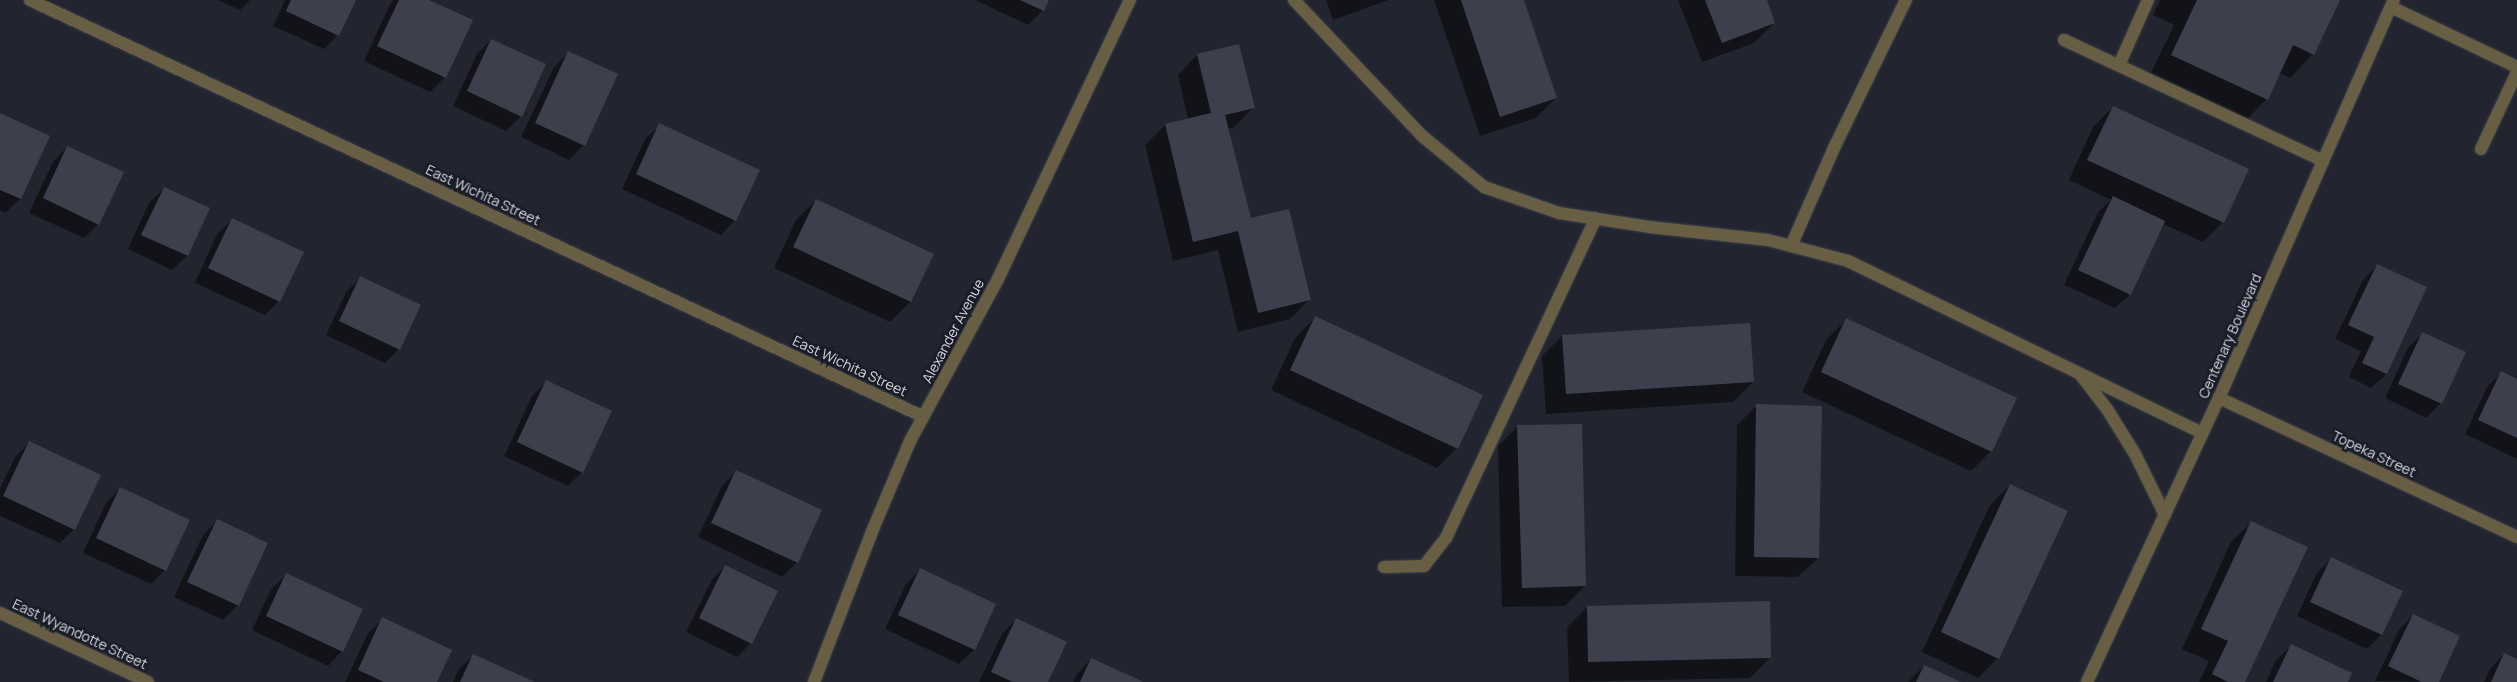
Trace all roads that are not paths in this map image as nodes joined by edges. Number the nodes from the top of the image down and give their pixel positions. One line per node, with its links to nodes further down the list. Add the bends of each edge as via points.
1 (30, 0): 17 (street, East Wichita Street)
2 (1130, 0): 17 (street, Alexander Avenue, via 998,279)
3 (1294, 0): 13 (street, via 1421,135 1484,187 1559,213)
4 (1906, 0): 14 (street, via 1834,148)
5 (2148, 0): 8 (street)
6 (2392, 4): 9 (street); 12 (street, Centenary Boulevard)
7 (2064, 40): 8 (street)
8 (2119, 65): 12 (street)
9 (2517, 67)
10 (2517, 72): 11 (street)
11 (2481, 149)
12 (2323, 161): 16 (street, Centenary Boulevard)
13 (1596, 218): 14 (street, via 1768,240); 21 (street, via 1446,538 1424,566)
14 (1791, 246): 15 (street, via 1848,261)
15 (2078, 372): 18 (street); 19 (street, via 2107,409)
16 (2219, 398): 18 (street, Centenary Boulevard); 20 (street, Topeka Street)
17 (924, 416): 24 (street, Alexander Avenue, via 910,441 871,534)
18 (2203, 433): 19 (street, Centenary Boulevard)
19 (2164, 515): 25 (street, Centenary Boulevard)
20 (2517, 536)
21 (1384, 566)
22 (0, 613): 23 (street, East Wyandotte Street)
23 (148, 682)
24 (814, 682)
25 (2087, 682)

